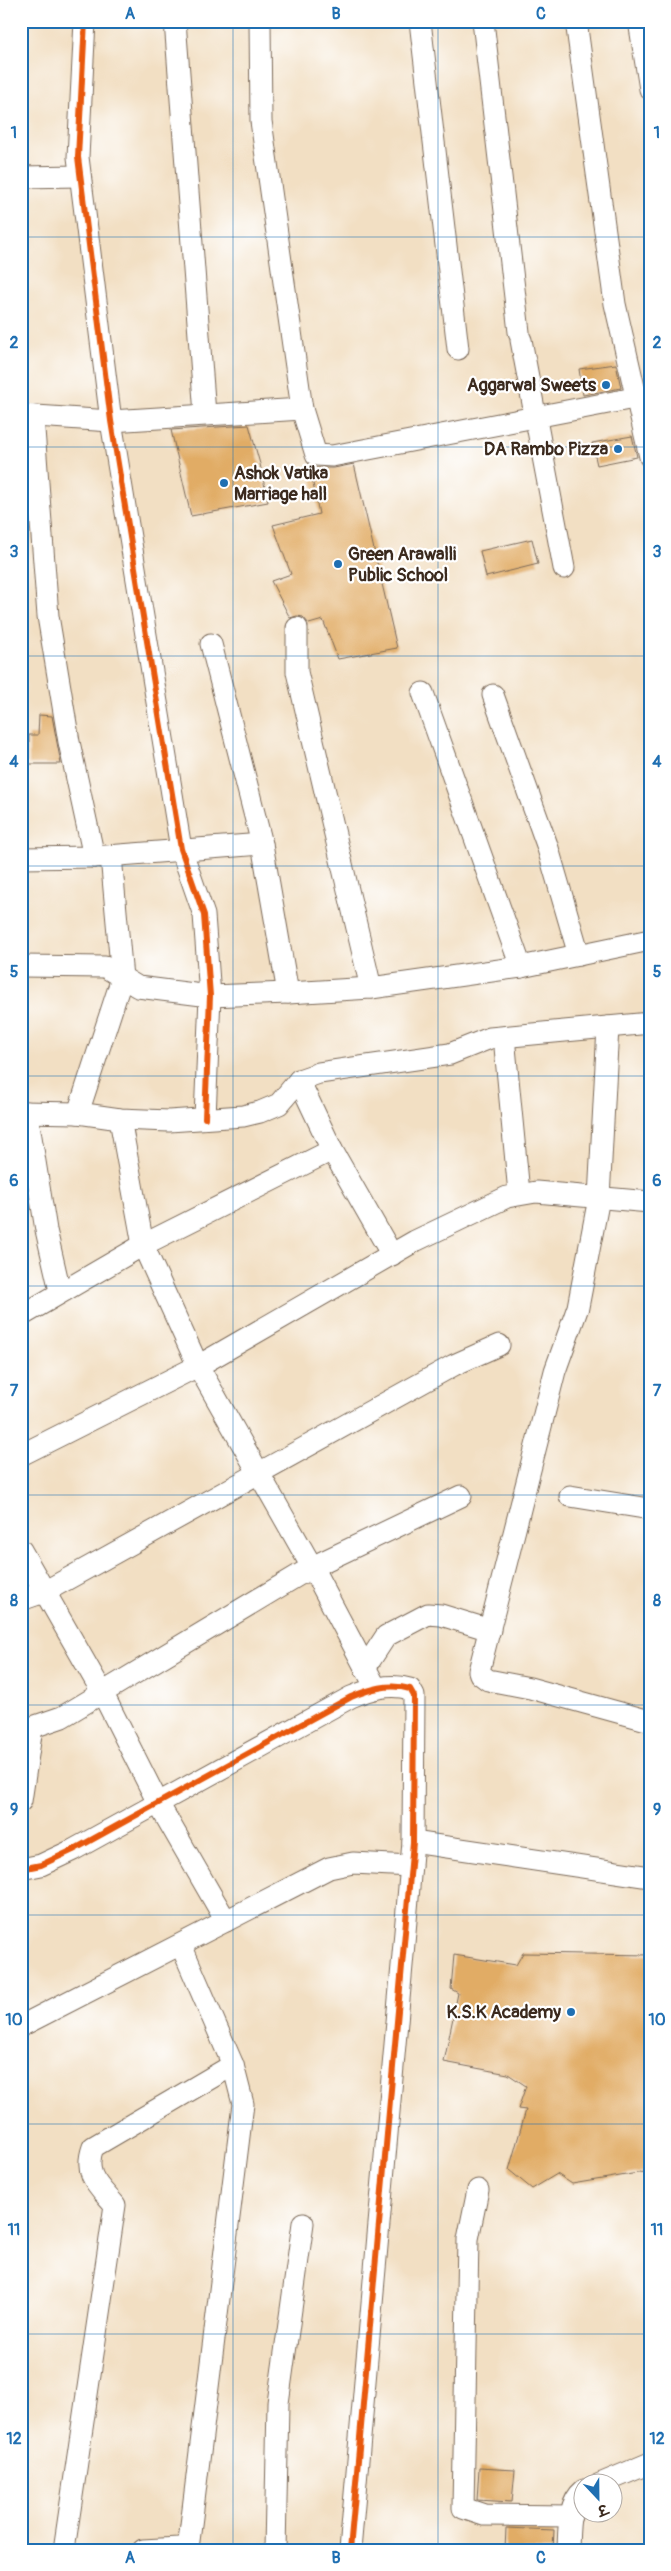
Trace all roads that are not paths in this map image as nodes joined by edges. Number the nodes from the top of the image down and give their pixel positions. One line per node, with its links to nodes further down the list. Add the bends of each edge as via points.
1 (85, 21): 9 (street, via 78,157)
2 (175, 21): 14 (street)
3 (260, 21): 13 (street, via 261,121)
4 (420, 21): 11 (street)
5 (483, 21): 16 (street, via 520,336)
6 (576, 21): 12 (street, via 615,304)
7 (639, 21): 8 (street)
8 (650, 89)
9 (80, 176): 10 (street); 17 (street)
10 (21, 177)
11 (458, 349)
12 (643, 396): 16 (street); 18 (street)
13 (302, 409): 14 (street); 16 (street, via 314,453 322,457)
14 (205, 414): 17 (street)
15 (27, 415): 17 (street); 26 (street, via 48,616 69,742)
16 (536, 416): 19 (street)
17 (111, 421): 25 (street)
18 (650, 457)
19 (564, 568)
20 (297, 628): 33 (street, via 297,672)
21 (211, 644): 24 (street)
22 (422, 693): 31 (street)
23 (493, 695): 29 (street, via 547,845)
24 (262, 844): 25 (street); 34 (street)
25 (181, 849): 26 (street); 35 (street, via 204,915)
26 (102, 856): 27 (street); 32 (street)
27 (21, 858)
28 (650, 940): 29 (street)
29 (579, 955): 31 (street)
30 (21, 966): 32 (street, via 97,966 111,969)
31 (521, 967): 33 (street)
32 (122, 978): 35 (street, via 138,987); 41 (street)
33 (371, 988): 34 (street)
34 (288, 993): 35 (street)
35 (210, 996): 42 (street)
36 (650, 1023): 37 (street)
37 (608, 1027): 38 (street); 46 (street)
38 (504, 1037): 39 (street, via 490,1038 450,1054 319,1072); 45 (street)
39 (299, 1080): 42 (street, via 284,1100 273,1107 250,1115); 44 (street)
40 (24, 1112): 41 (street); 50 (street)
41 (78, 1113): 43 (street)
42 (205, 1118): 43 (street, via 169,1121)
43 (120, 1119): 48 (street)
44 (332, 1150): 48 (street); 49 (street)
45 (519, 1193): 46 (street); 49 (street)
46 (600, 1198): 47 (street); 63 (street, via 578,1307 555,1371)
47 (650, 1202)
48 (143, 1245): 50 (street); 53 (street)
49 (392, 1255): 53 (street)
50 (60, 1291): 51 (street)
51 (21, 1316)
52 (499, 1344): 55 (street, via 454,1365)
53 (198, 1366): 54 (street); 55 (street)
54 (21, 1455)
55 (257, 1473): 60 (street); 61 (street)
56 (461, 1496): 60 (street)
57 (570, 1496): 58 (street)
58 (650, 1509)
59 (21, 1550): 61 (street)
60 (312, 1567): 64 (street); 66 (street)
61 (44, 1592): 62 (street); 66 (street)
62 (21, 1600)
63 (490, 1630): 64 (street, via 428,1614 386,1636); 67 (street, via 479,1671 483,1677)
64 (365, 1668): 65 (street)
65 (376, 1688): 70 (street, via 351,1697); 71 (street, via 399,1686 410,1689 414,1699)
66 (102, 1692): 68 (street, via 62,1717); 70 (street)
67 (650, 1721)
68 (27, 1729): 69 (street)
69 (21, 1801)
70 (158, 1803): 73 (street, via 73,1850); 75 (street)
71 (413, 1842): 72 (street); 74 (street)
72 (410, 1866): 75 (street, via 340,1865 316,1874); 89 (street)
73 (21, 1869)
74 (650, 1877)
75 (226, 1921): 76 (street)
76 (181, 1945): 77 (street); 78 (street)
77 (21, 2026)
78 (233, 2065): 85 (street, via 243,2104); 86 (street, via 94,2148 89,2160 91,2176 115,2205)
79 (478, 2190): 84 (street, via 468,2239 463,2508 484,2515)
80 (303, 2223): 88 (street, via 278,2403)
81 (650, 2463): 82 (street)
82 (624, 2474)
83 (574, 2503): 84 (street)
84 (570, 2516): 90 (street)
85 (189, 2547): 87 (street)
86 (64, 2550)
87 (143, 2550)
88 (276, 2550)
89 (350, 2550)
90 (568, 2550)

